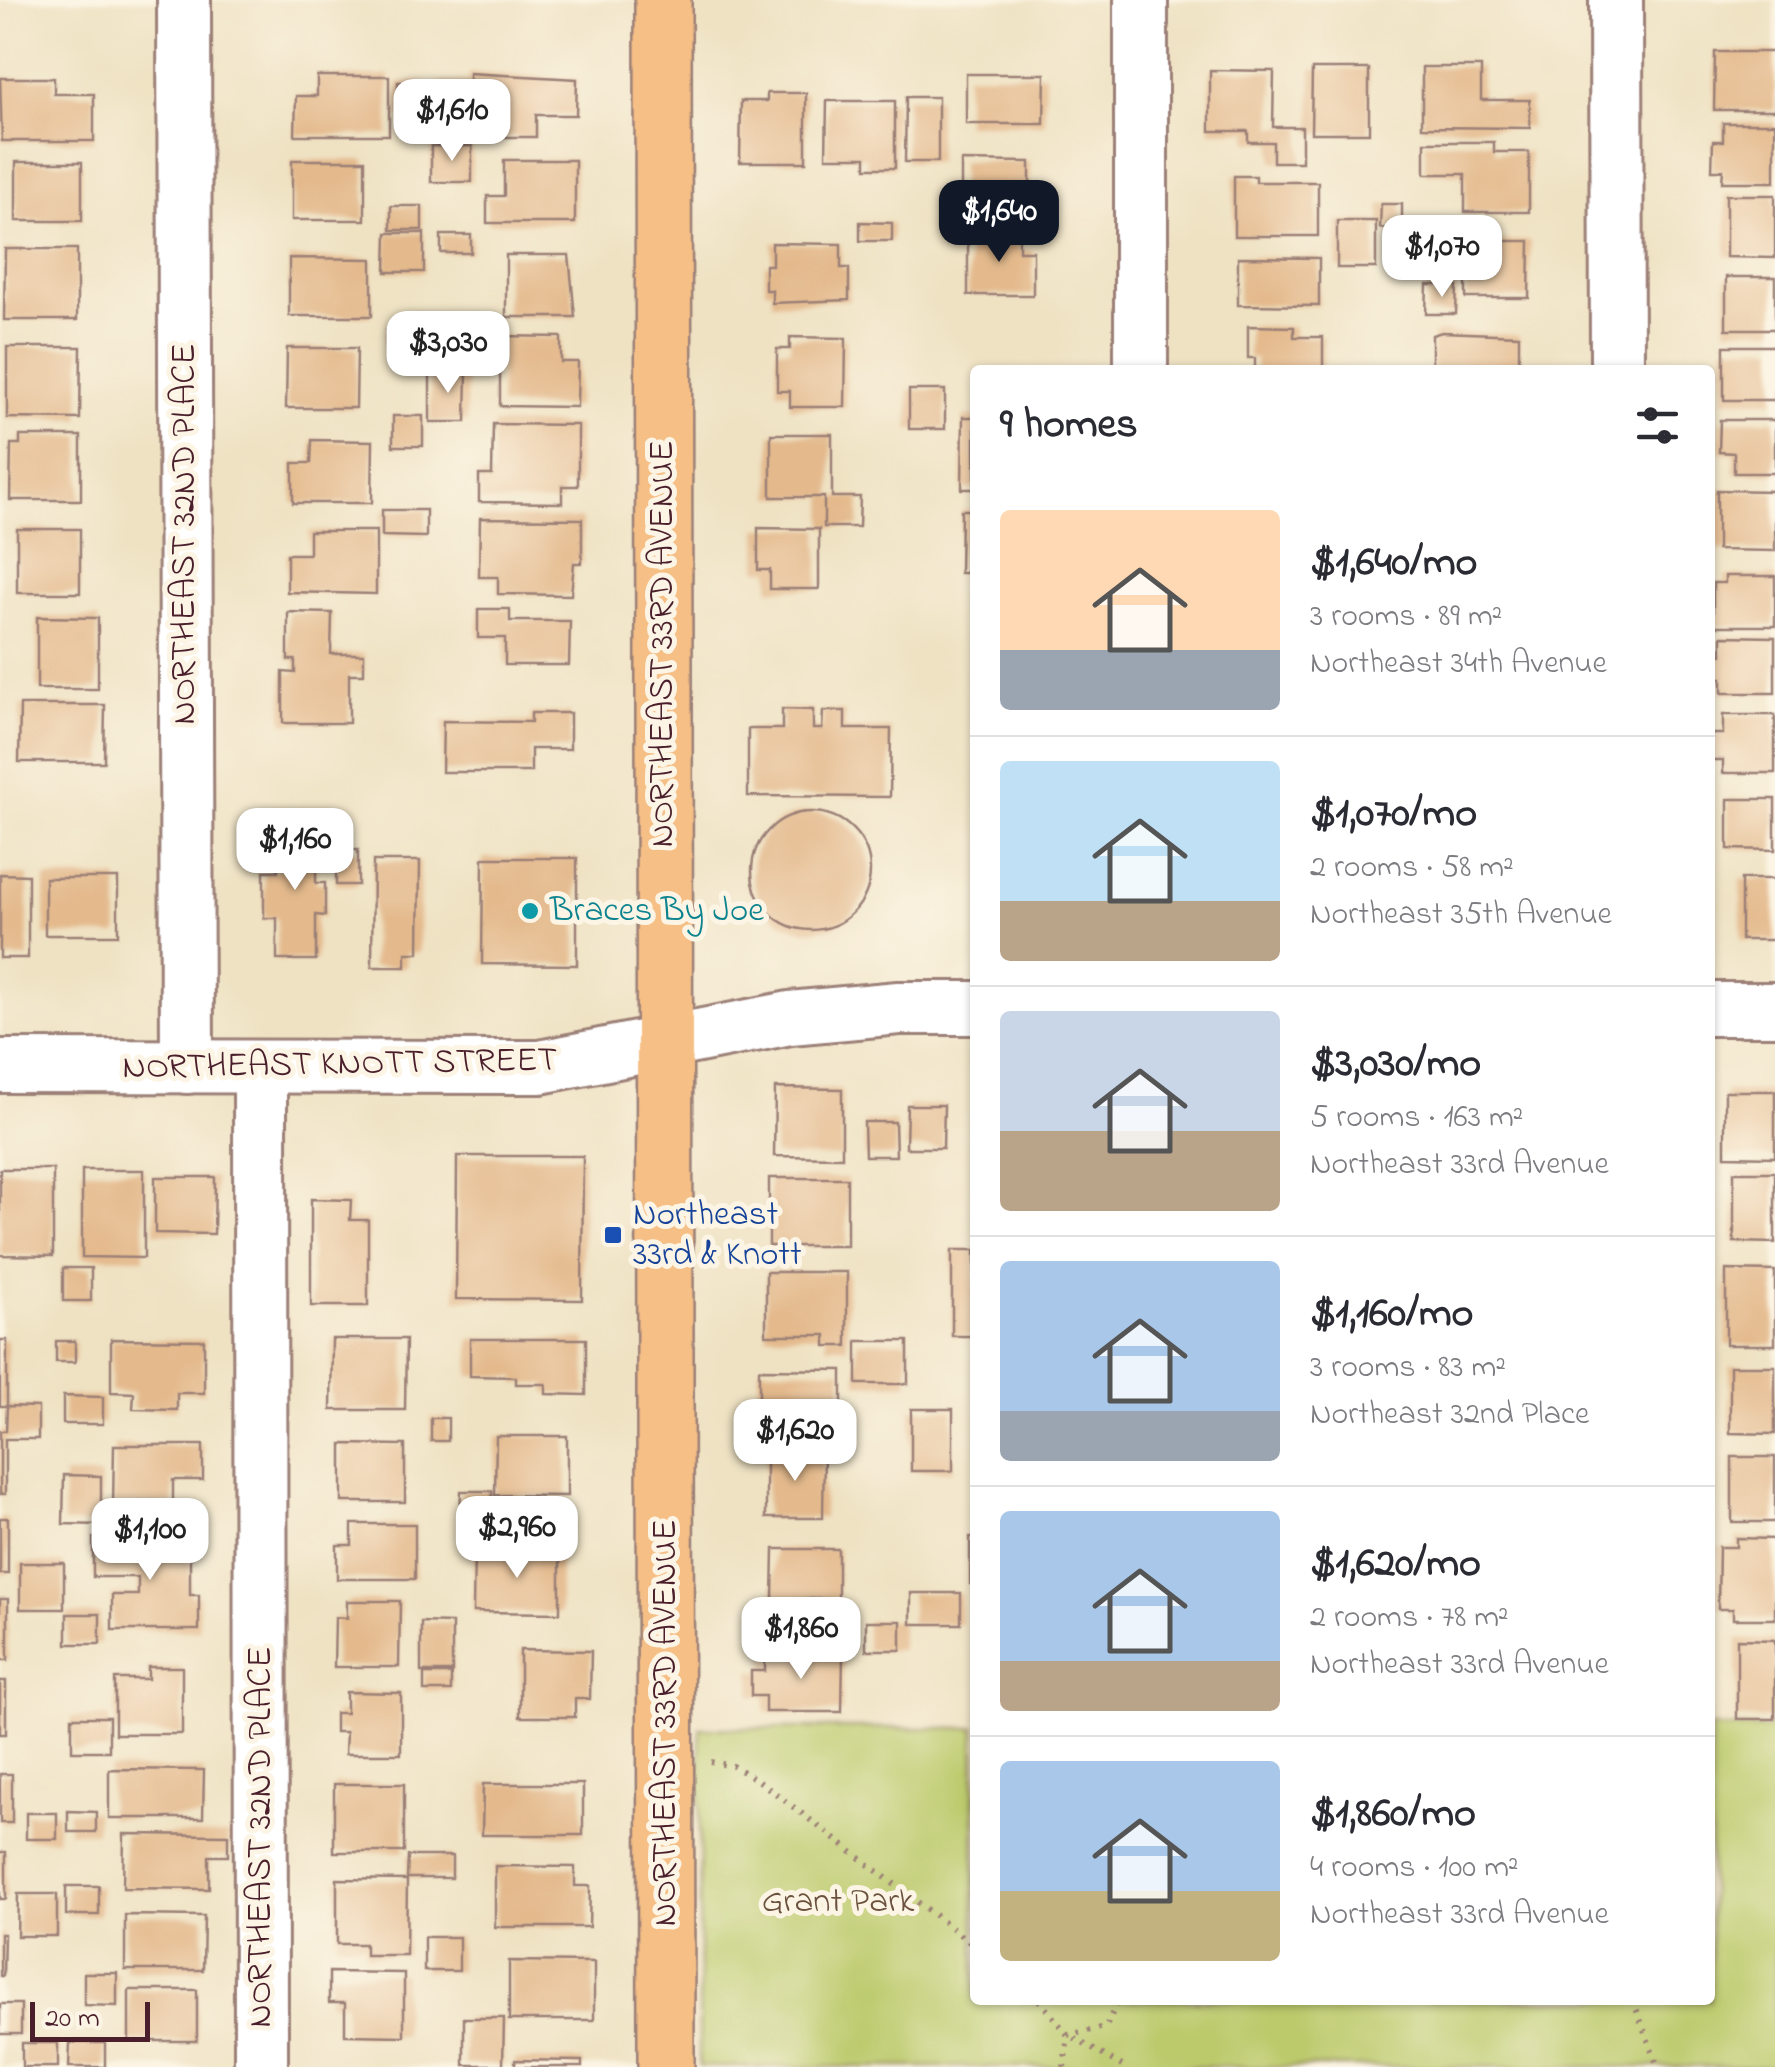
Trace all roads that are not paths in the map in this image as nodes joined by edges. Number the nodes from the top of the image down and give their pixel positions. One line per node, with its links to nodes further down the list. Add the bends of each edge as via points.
1 (184, 0): 12 (street, NORTHEAST 32ND PLACE)
2 (663, 0): 10 (main road, NORTHEAST 33RD AVENUE)
3 (1142, 0): 5 (street)
4 (1616, 0): 6 (street)
5 (1142, 365)
6 (1617, 365)
7 (970, 1008): 10 (street, NORTHEAST KNOTT STREET, via 836,1012)
8 (1715, 1009): 9 (street)
9 (1775, 1009)
10 (664, 1042): 13 (street, NORTHEAST KNOTT STREET, via 540,1066); 15 (main road, NORTHEAST 33RD AVENUE)
11 (0, 1066): 12 (street, NORTHEAST KNOTT STREET)
12 (187, 1067): 13 (street, NORTHEAST KNOTT STREET)
13 (260, 1067): 14 (street, NORTHEAST 32ND PLACE)
14 (261, 2067)
15 (666, 2067)

